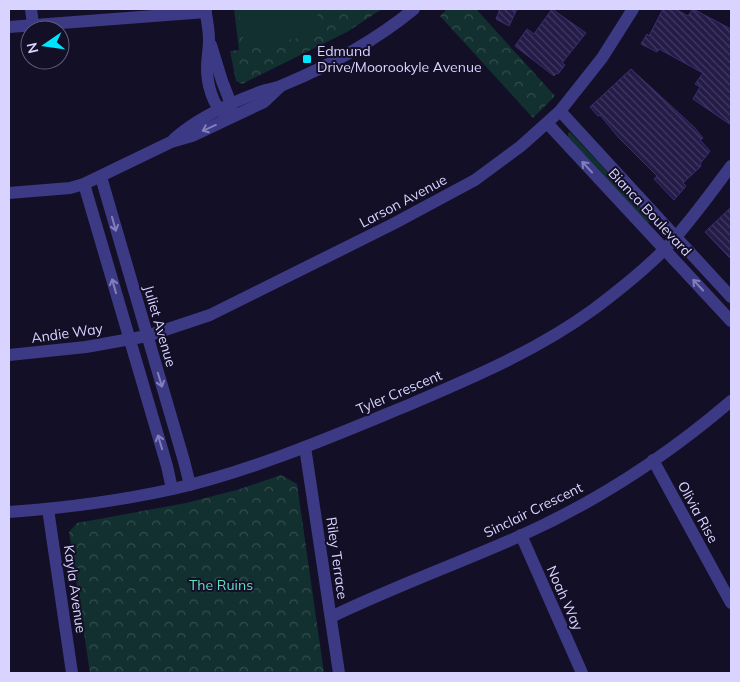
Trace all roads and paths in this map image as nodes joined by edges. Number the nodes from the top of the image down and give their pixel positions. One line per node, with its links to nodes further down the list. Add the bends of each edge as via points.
1 (414, 9): 6 (street, via 372,40)
2 (633, 9): 9 (street, Larson Avenue, via 602,58)
3 (205, 10): 4 (street); 5 (street)
4 (70, 22)
5 (209, 40): 7 (street); 8 (street, via 207,74)
6 (281, 86): 7 (street); 10 (street, via 264,102)
7 (231, 104): 8 (street); 10 (street)
8 (219, 110): 10 (street); 12 (street, via 188,127)
9 (560, 112): 11 (street, Larson Avenue); 17 (street, Bianca Boulevard)
10 (231, 118): 12 (street, one-way to 12)
11 (548, 124): 18 (street, Bianca Boulevard, one-way to 11); 21 (street, Larson Avenue, via 475,180 210,315)
12 (171, 142): 14 (street)
13 (731, 166): 17 (street, Tyler Crescent)
14 (101, 177): 15 (street); 21 (street, Juliet Avenue, one-way to 21)
15 (84, 184): 16 (street); 22 (street, one-way to 15)
16 (9, 193)
17 (676, 236): 18 (street, Tyler Crescent); 19 (street, Bianca Boulevard)
18 (664, 249): 20 (street, Bianca Boulevard, one-way to 18); 25 (street, Tyler Crescent, via 594,309 523,353 476,376)
19 (731, 297)
20 (731, 321)
21 (146, 336): 22 (street, Larson Avenue); 27 (street, Juliet Avenue, one-way to 27)
22 (129, 339): 23 (street, Andie Way); 28 (street, one-way to 22)
23 (9, 356)
24 (731, 401): 26 (street, Sinclair Crescent)
25 (304, 447): 27 (street, Tyler Crescent); 33 (street, Riley Terrace)
26 (653, 460): 31 (street, Sinclair Crescent, via 590,500); 32 (street, Olivia Rise)
27 (190, 485): 28 (street, Tyler Crescent)
28 (172, 489): 29 (street, Tyler Crescent)
29 (48, 509): 30 (street, Tyler Crescent); 34 (street, Kayla Avenue)
30 (9, 512)
31 (521, 535): 33 (street, Sinclair Crescent); 36 (street, Noah Way)
32 (731, 603)
33 (331, 617): 35 (street, Riley Terrace)
34 (72, 673)
35 (339, 673)
36 (582, 673)

